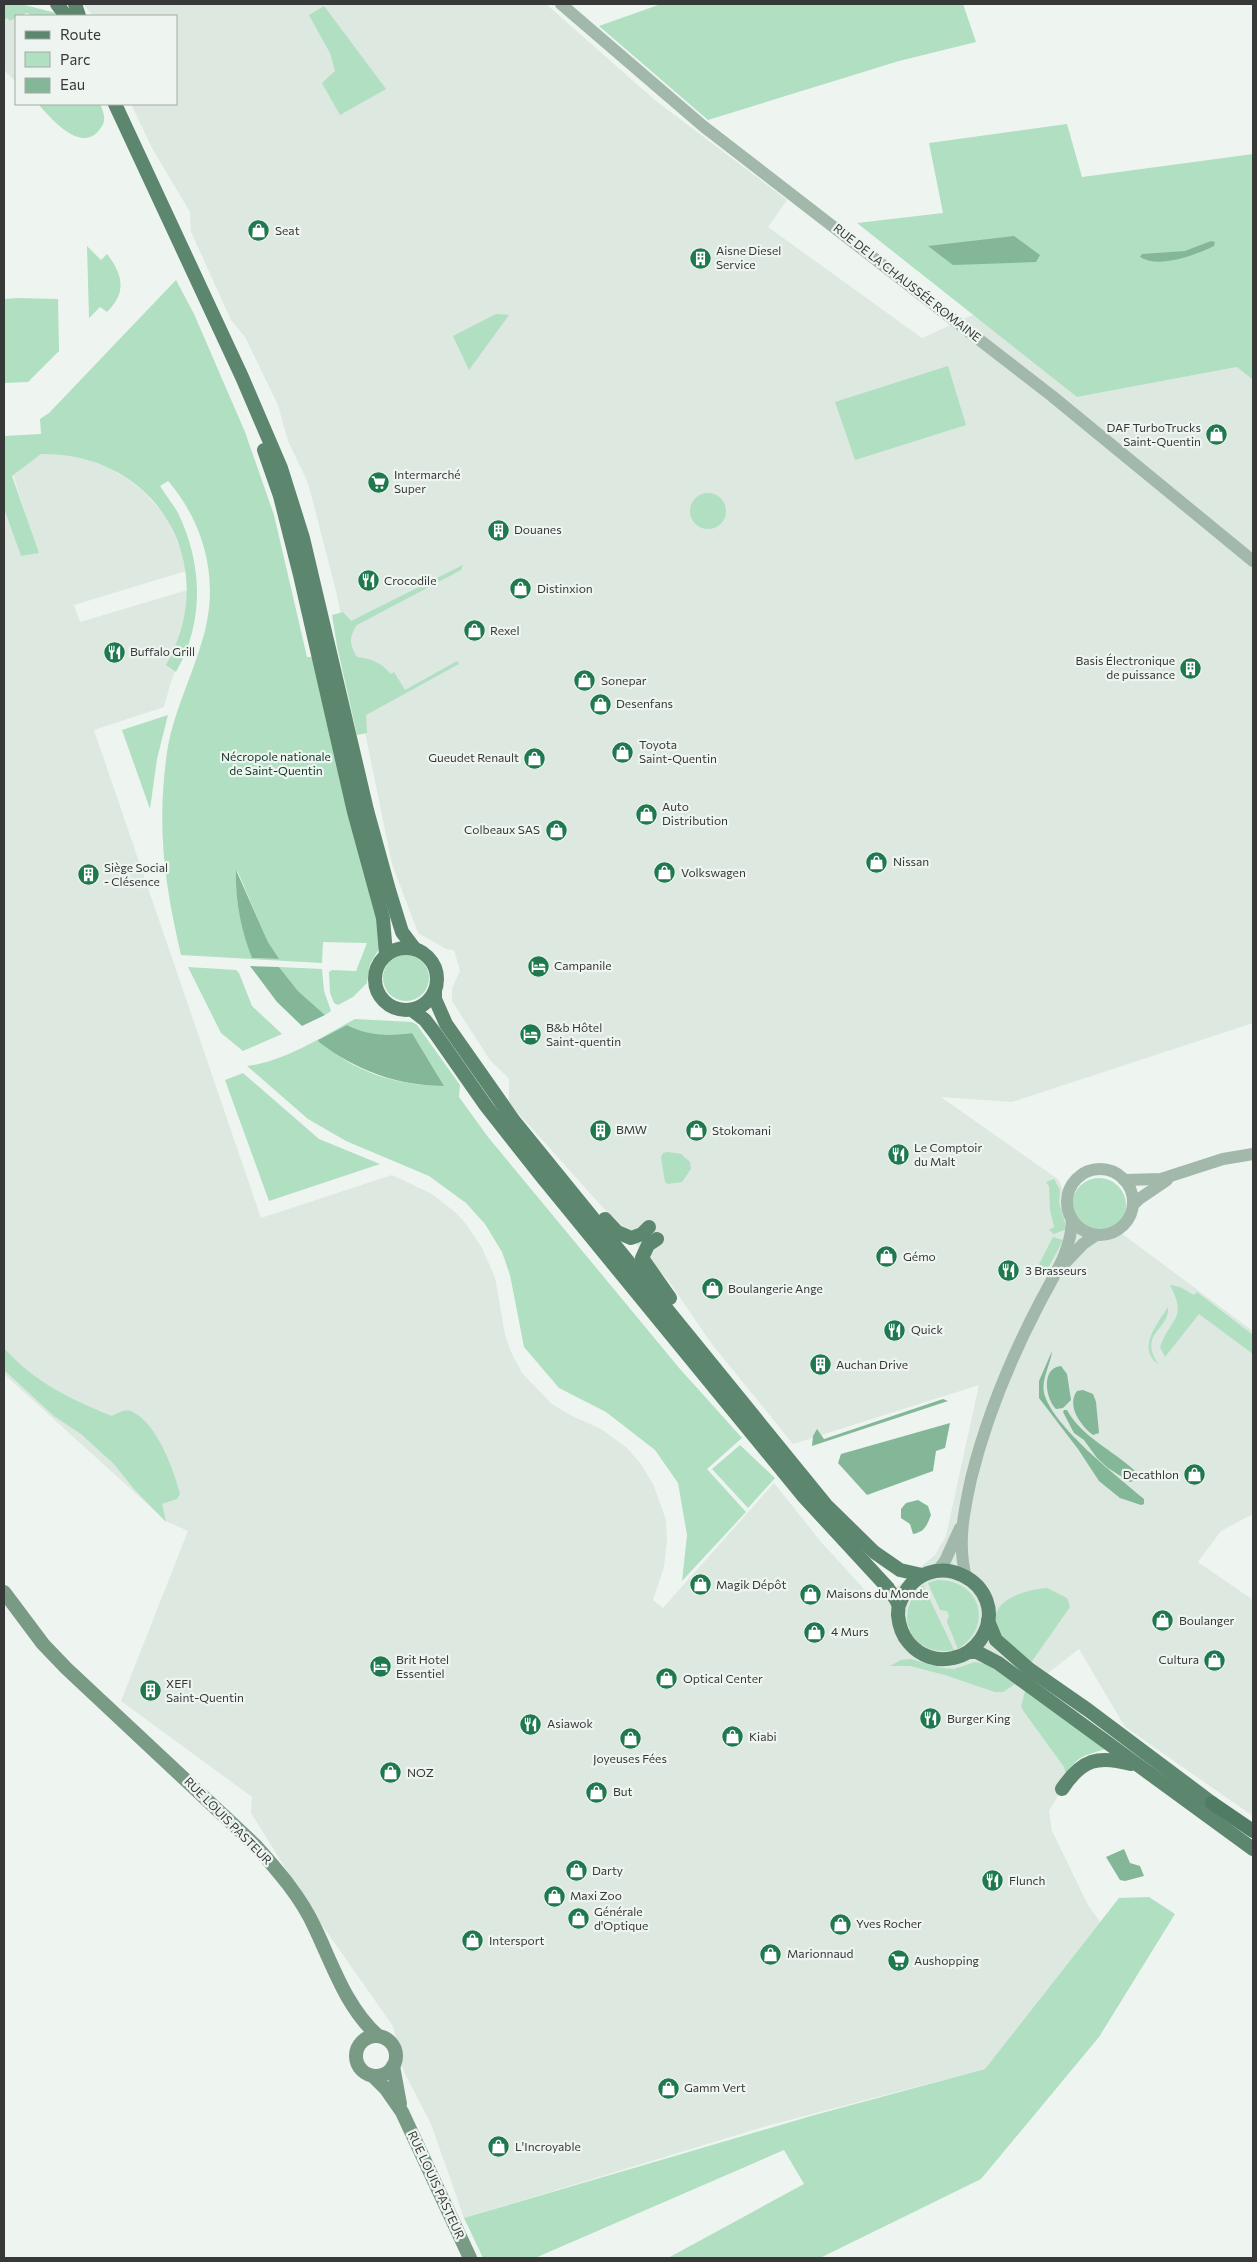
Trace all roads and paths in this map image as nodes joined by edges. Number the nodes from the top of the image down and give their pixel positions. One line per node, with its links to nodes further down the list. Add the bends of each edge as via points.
1 (56, 4): 3 (main road)
2 (561, 4): 7 (street, RUE DE LA CHAUSSÉE ROMAINE, via 703,126 1052,396)
3 (65, 15)
4 (107, 105): 6 (main road)
5 (115, 105): 6 (main road)
6 (124, 133): 8 (main road, via 172,227 257,410 287,486 303,538 388,890 402,932); 9 (main road, via 268,460 300,575 354,812 384,918)
7 (1253, 561)
8 (414, 948): 9 (main road, via 396,948); 10 (main road, via 432,962 437,980)
9 (386, 954): 11 (main road, via 375,973 376,989 392,1007)
10 (435, 991): 11 (main road, via 426,1003); 12 (main road, via 446,1024)
11 (412, 1010): 26 (main road, via 425,1020 542,1177 804,1497 888,1588)
12 (514, 1121): 20 (main road); 20 (main road, via 617,1232 631,1238 653,1233 642,1258 644,1262)
13 (1253, 1154): 14 (street, via 1223,1159)
14 (1173, 1176): 15 (street, via 1148,1181); 16 (street)
15 (1124, 1180): 16 (street); 17 (street, via 1102,1169 1082,1175 1068,1194)
16 (1133, 1205): 18 (street, via 1129,1219 1118,1230)
17 (1072, 1219): 18 (street); 19 (street, via 1071,1237)
18 (1096, 1235): 19 (street)
19 (1057, 1271): 21 (street, via 997,1393 979,1447)
20 (746, 1405): 23 (main road, via 848,1528 900,1570)
21 (963, 1521): 22 (street); 24 (street)
22 (938, 1570): 23 (main road); 24 (main road)
23 (922, 1575): 26 (main road, via 906,1590)
24 (966, 1576): 27 (main road, via 984,1595)
25 (4, 1592): 36 (main road, RUE LOUIS PASTEUR, via 43,1644 66,1668 255,1845 280,1874 304,1908)
26 (899, 1605): 28 (main road, via 900,1629 916,1650 942,1660)
27 (988, 1621): 28 (main road, via 983,1635); 29 (main road, via 996,1640)
28 (969, 1652): 29 (main road, via 977,1652)
29 (1024, 1674): 30 (main road)
30 (1040, 1685): 31 (main road); 33 (main road, via 1088,1710)
31 (1140, 1766): 32 (main road, via 1114,1759 1093,1761 1080,1767); 35 (main road)
32 (1062, 1789)
33 (1212, 1803): 34 (highway)
34 (1253, 1831)
35 (1253, 1849)
36 (352, 2004): 37 (main road, RUE LOUIS PASTEUR); 38 (main road, RUE LOUIS PASTEUR)
37 (378, 2036): 38 (main road, via 367,2038); 39 (main road, via 394,2047 396,2060)
38 (359, 2045): 40 (main road, via 357,2064)
39 (393, 2066): 40 (main road, via 384,2074); 41 (main road, RUE LOUIS PASTEUR)
40 (373, 2076): 41 (main road, RUE LOUIS PASTEUR, via 386,2088)
41 (402, 2112): 42 (main road, RUE LOUIS PASTEUR)
42 (470, 2258)

